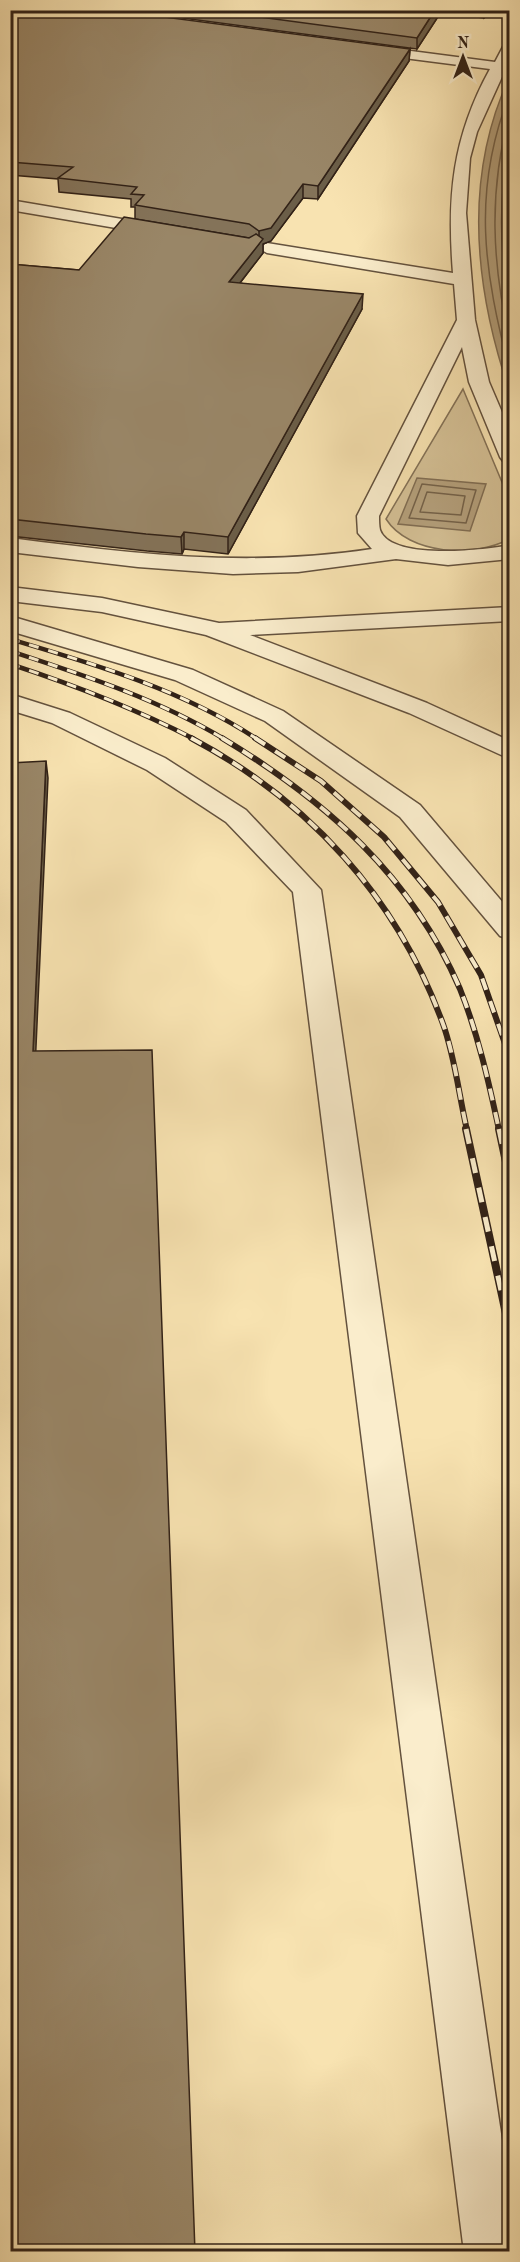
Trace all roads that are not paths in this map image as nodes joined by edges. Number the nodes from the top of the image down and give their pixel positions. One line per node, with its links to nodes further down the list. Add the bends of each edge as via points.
1 (346, 46): 3 (street)
2 (510, 46): 3 (street)
3 (497, 66): 7 (street, via 472,118 457,181 456,225)
4 (10, 206): 5 (street)
5 (179, 234)
6 (267, 248): 7 (street)
7 (462, 280): 8 (street)
8 (466, 320): 9 (street, via 479,382); 11 (street, via 368,516 369,536)
9 (510, 457)
10 (10, 545): 11 (street, via 137,561 262,567 343,561)
11 (396, 552): 12 (street, via 448,558)
12 (510, 552)
13 (10, 594): 16 (street, via 102,605)
14 (510, 614): 16 (street)
15 (10, 623): 19 (street, via 184,675 273,716 410,811)
16 (213, 629): 18 (street, via 418,708)
17 (10, 701): 20 (street, via 61,718 156,764 236,816 307,890)
18 (510, 752)
19 (510, 930)
20 (491, 2252)

